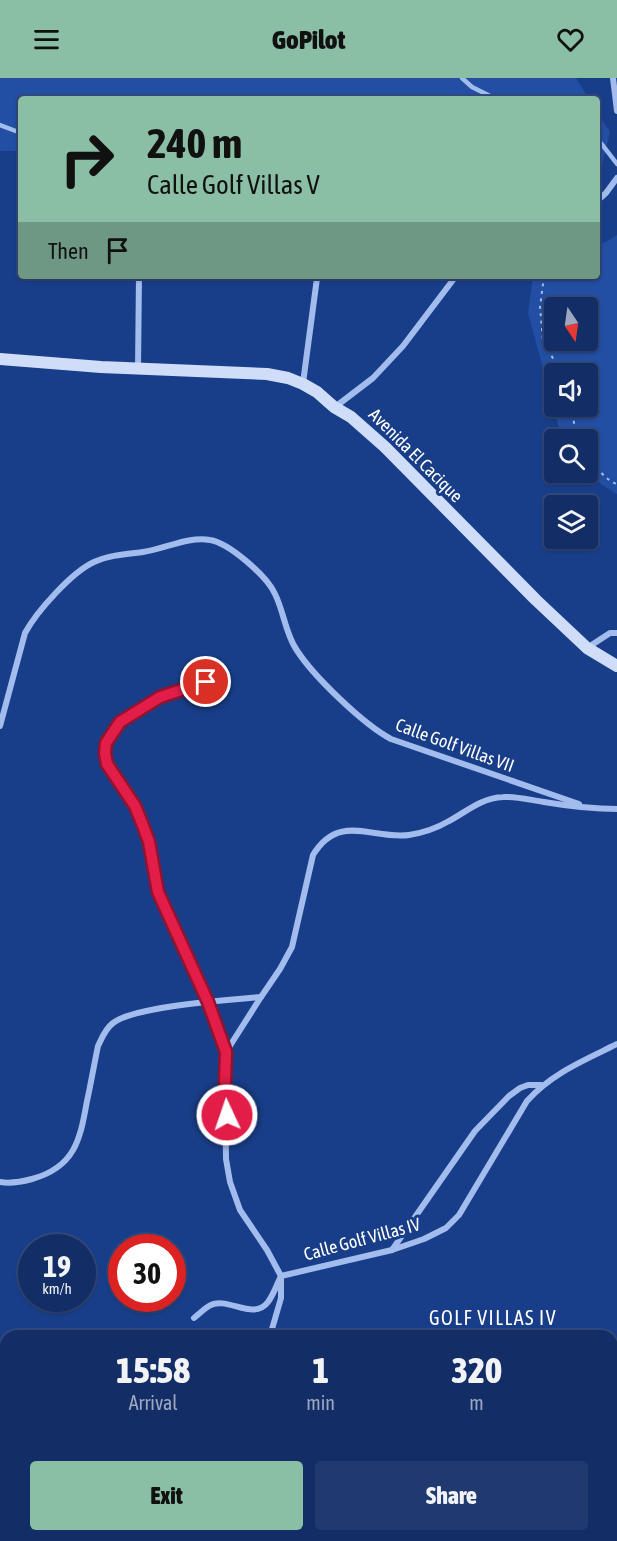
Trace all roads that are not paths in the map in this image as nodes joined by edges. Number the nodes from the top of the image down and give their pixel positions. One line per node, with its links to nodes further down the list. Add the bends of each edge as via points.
1 (462, 78): 3 (lane)
2 (613, 78): 4 (street)
3 (490, 96)
4 (617, 111)
5 (0, 124): 6 (lane)
6 (18, 132)
7 (600, 142): 8 (lane)
8 (617, 164)
9 (617, 178): 10 (street)
10 (600, 199)
11 (139, 279): 15 (street)
12 (317, 279): 16 (street)
13 (454, 279): 17 (street, via 403,346 373,378)
14 (0, 359): 15 (street, Avenida El Cacique)
15 (138, 368): 16 (street, Avenida El Cacique, via 267,374)
16 (303, 384): 17 (street, Avenida El Cacique)
17 (334, 407): 19 (street, Avenida El Cacique, via 385,447 497,563)
18 (617, 633): 19 (street, via 610,633)
19 (587, 648): 20 (street, Avenida El Cacique)
20 (617, 666)
21 (206, 682): 26 (street, via 164,696 120,722 106,743 105,753 107,764 135,806 149,842 158,892)
22 (0, 726): 23 (street, Calle Golf Villas VII, via 25,633 32,619 72,577 105,558 209,539 230,547 267,582 306,664 371,727 391,739)
23 (593, 809): 24 (street); 25 (street, via 502,797 412,834 352,831 328,837 313,855 292,947)
24 (617, 809)
25 (261, 997): 26 (street); 28 (street)
26 (208, 1002): 28 (street); 30 (street, via 138,1013 111,1024 98,1046 81,1136 74,1151 65,1162 39,1177 17,1183)
27 (617, 1044): 29 (street, Calle Golf Villas IV)
28 (226, 1052): 32 (street, via 226,1159 230,1182 240,1210)
29 (542, 1085): 31 (street, via 520,1088 475,1131); 31 (street, Calle Golf Villas IV, via 527,1101 459,1215 446,1228)
30 (0, 1182)
31 (392, 1250): 32 (street, Calle Golf Villas IV)
32 (280, 1276): 33 (street, via 268,1303 261,1308 210,1305); 34 (street, via 281,1298)
33 (194, 1318)
34 (272, 1330)

